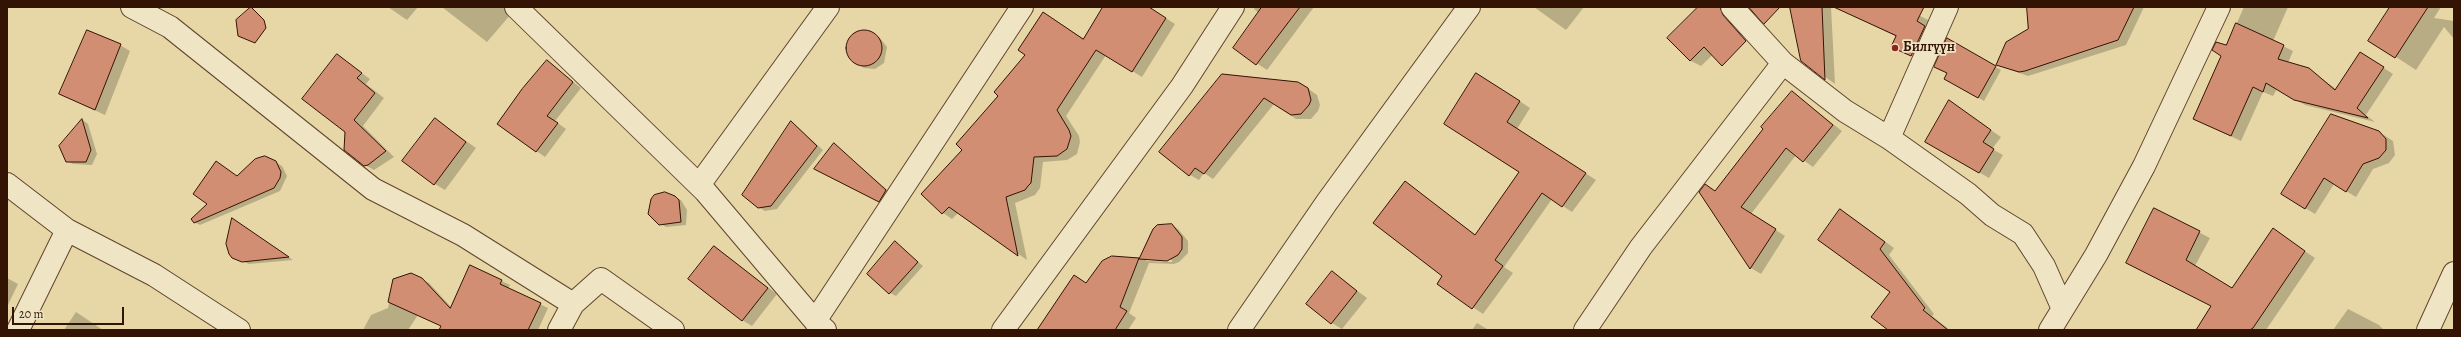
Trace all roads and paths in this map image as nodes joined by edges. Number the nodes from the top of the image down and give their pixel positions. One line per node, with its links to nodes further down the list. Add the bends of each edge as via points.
1 (132, 7): 16 (street, via 170,27 373,189 463,235)
2 (516, 7): 13 (street)
3 (828, 7): 13 (street)
4 (1022, 7): 18 (street)
5 (1233, 7): 23 (street, via 1182,86)
6 (1469, 7): 24 (street, via 1327,202)
7 (1732, 7): 10 (street)
8 (1947, 7): 11 (street)
9 (2219, 7): 17 (street, via 2144,166 2096,255)
10 (1783, 63): 11 (street, via 1845,111); 25 (street, via 1641,247)
11 (1889, 138): 17 (street, via 1968,194 1992,215 2023,234 2044,266)
12 (7, 184): 14 (street)
13 (699, 185): 18 (street)
14 (66, 230): 19 (street); 20 (street, via 154,275)
15 (2454, 273): 27 (street)
16 (573, 304): 21 (street); 22 (street, via 601,279)
17 (2063, 309): 26 (street)
18 (820, 327)
19 (18, 330)
20 (239, 330)
21 (559, 330)
22 (673, 330)
23 (1003, 330)
24 (1239, 330)
25 (1585, 330)
26 (2050, 330)
27 (2428, 330)

